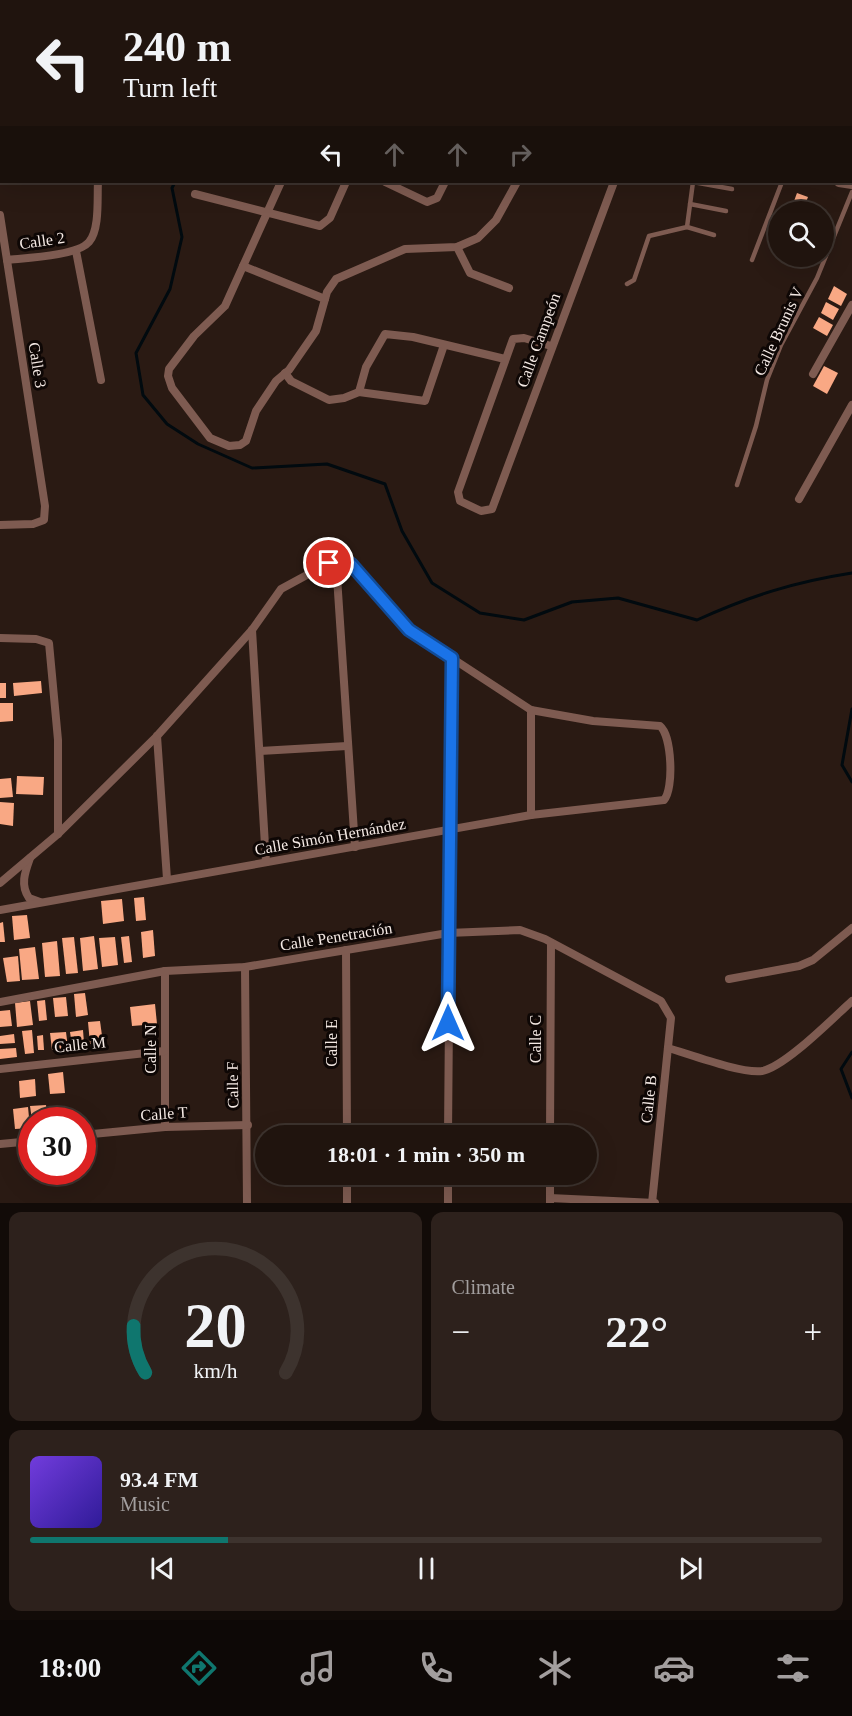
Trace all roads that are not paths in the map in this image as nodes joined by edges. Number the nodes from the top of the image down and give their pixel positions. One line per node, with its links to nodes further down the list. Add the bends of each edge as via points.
1 (98, 183): 21 (street, Calle 2, via 94,229 89,242)
2 (280, 183): 16 (street)
3 (346, 183): 16 (street, via 330,218 320,226)
4 (387, 183): 5 (street, via 427,202 437,198)
5 (444, 183)
6 (516, 183): 20 (street, via 489,229)
7 (614, 183): 30 (street, Calle Campeón)
8 (693, 183): 14 (lane)
9 (699, 183): 11 (lane)
10 (782, 183): 23 (lane)
11 (732, 189)
12 (852, 192): 37 (lane, Calle Brunis V, via 817,278 766,381)
13 (195, 194): 16 (street)
14 (690, 204): 15 (lane); 18 (lane)
15 (726, 211)
16 (267, 213): 24 (street)
17 (0, 215): 22 (street, Calle 3)
18 (687, 227): 19 (lane); 25 (lane, via 649,236 634,280)
19 (714, 234)
20 (457, 247): 26 (street, via 470,273); 27 (street, via 405,249 336,279)
21 (76, 251): 22 (street, Calle 2); 34 (street)
22 (7, 260): 39 (street, Calle 3, via 45,506 44,520)
23 (752, 260)
24 (243, 266): 27 (street); 32 (street, via 225,306 172,362 168,376 172,388 210,438 240,446 276,381)
25 (627, 284)
26 (509, 288)
27 (325, 299): 32 (street, via 316,332)
28 (852, 305): 33 (street)
29 (444, 345): 31 (street); 35 (street, via 382,335); 35 (street, via 425,401)
30 (551, 346): 31 (street, via 518,337 513,339); 31 (street, Calle Campeón, via 492,509 482,511 457,497)
31 (506, 359)
32 (285, 373): 35 (street, via 291,381 328,400)
33 (813, 374)
34 (101, 380)
35 (359, 392)
36 (852, 405): 38 (street)
37 (736, 485)
38 (799, 499)
39 (0, 525)
40 (336, 562): 41 (street, via 310,571 281,589); 43 (street, via 351,564 409,630); 46 (street)
41 (252, 630): 45 (street); 47 (street)
42 (0, 638): 50 (street, via 49,643 58,740)
43 (452, 658): 44 (street); 49 (street)
44 (531, 710): 48 (street); 48 (street, Calle Simón Hernández, via 663,728 670,783 666,799)
45 (157, 736): 50 (street); 54 (street)
46 (347, 746): 47 (street); 51 (street)
47 (260, 751): 53 (street)
48 (531, 815): 49 (street, Calle Simón Hernández)
49 (448, 831): 51 (street, Calle Simón Hernández); 59 (street)
50 (58, 834): 52 (street)
51 (355, 847): 53 (street, Calle Simón Hernández)
52 (30, 857): 55 (street); 56 (street, via 25,889 29,898)
53 (266, 862): 54 (street, Calle Simón Hernández)
54 (167, 879): 56 (street, Calle Simón Hernández)
55 (0, 883)
56 (40, 902): 57 (street, Calle Simón Hernández)
57 (0, 910)
58 (852, 928): 64 (street, via 813,960 799,966)
59 (448, 933): 60 (street, Calle Penetración, via 520,930); 61 (street, Calle Penetración); 73 (street)
60 (551, 943): 65 (street, Calle Penetración); 74 (street, Calle C)
61 (346, 950): 62 (street, Calle Penetración); 72 (street, Calle E)
62 (245, 967): 63 (street, Calle Penetración); 71 (street, Calle F)
63 (165, 972): 67 (street, Calle Penetración); 69 (street, Calle N)
64 (729, 979)
65 (662, 1001): 68 (street, Calle B, via 671,1018)
66 (852, 1001): 68 (street, via 779,1064 761,1071)
67 (0, 1002)
68 (668, 1048): 83 (street, Calle B)
69 (164, 1051): 70 (street, Calle M); 75 (street, Calle N)
70 (0, 1070)
71 (248, 1125): 75 (street, Calle T); 84 (street, Calle F)
72 (346, 1125)
73 (448, 1125)
74 (550, 1125)
75 (165, 1127): 76 (street, Calle T)
76 (96, 1134)
77 (18, 1142): 78 (street)
78 (0, 1144)
79 (347, 1185): 85 (street)
80 (448, 1185): 86 (street)
81 (550, 1185): 82 (street)
82 (550, 1201): 83 (street)
83 (653, 1202)
84 (247, 1203)
85 (347, 1203)
86 (448, 1203)

